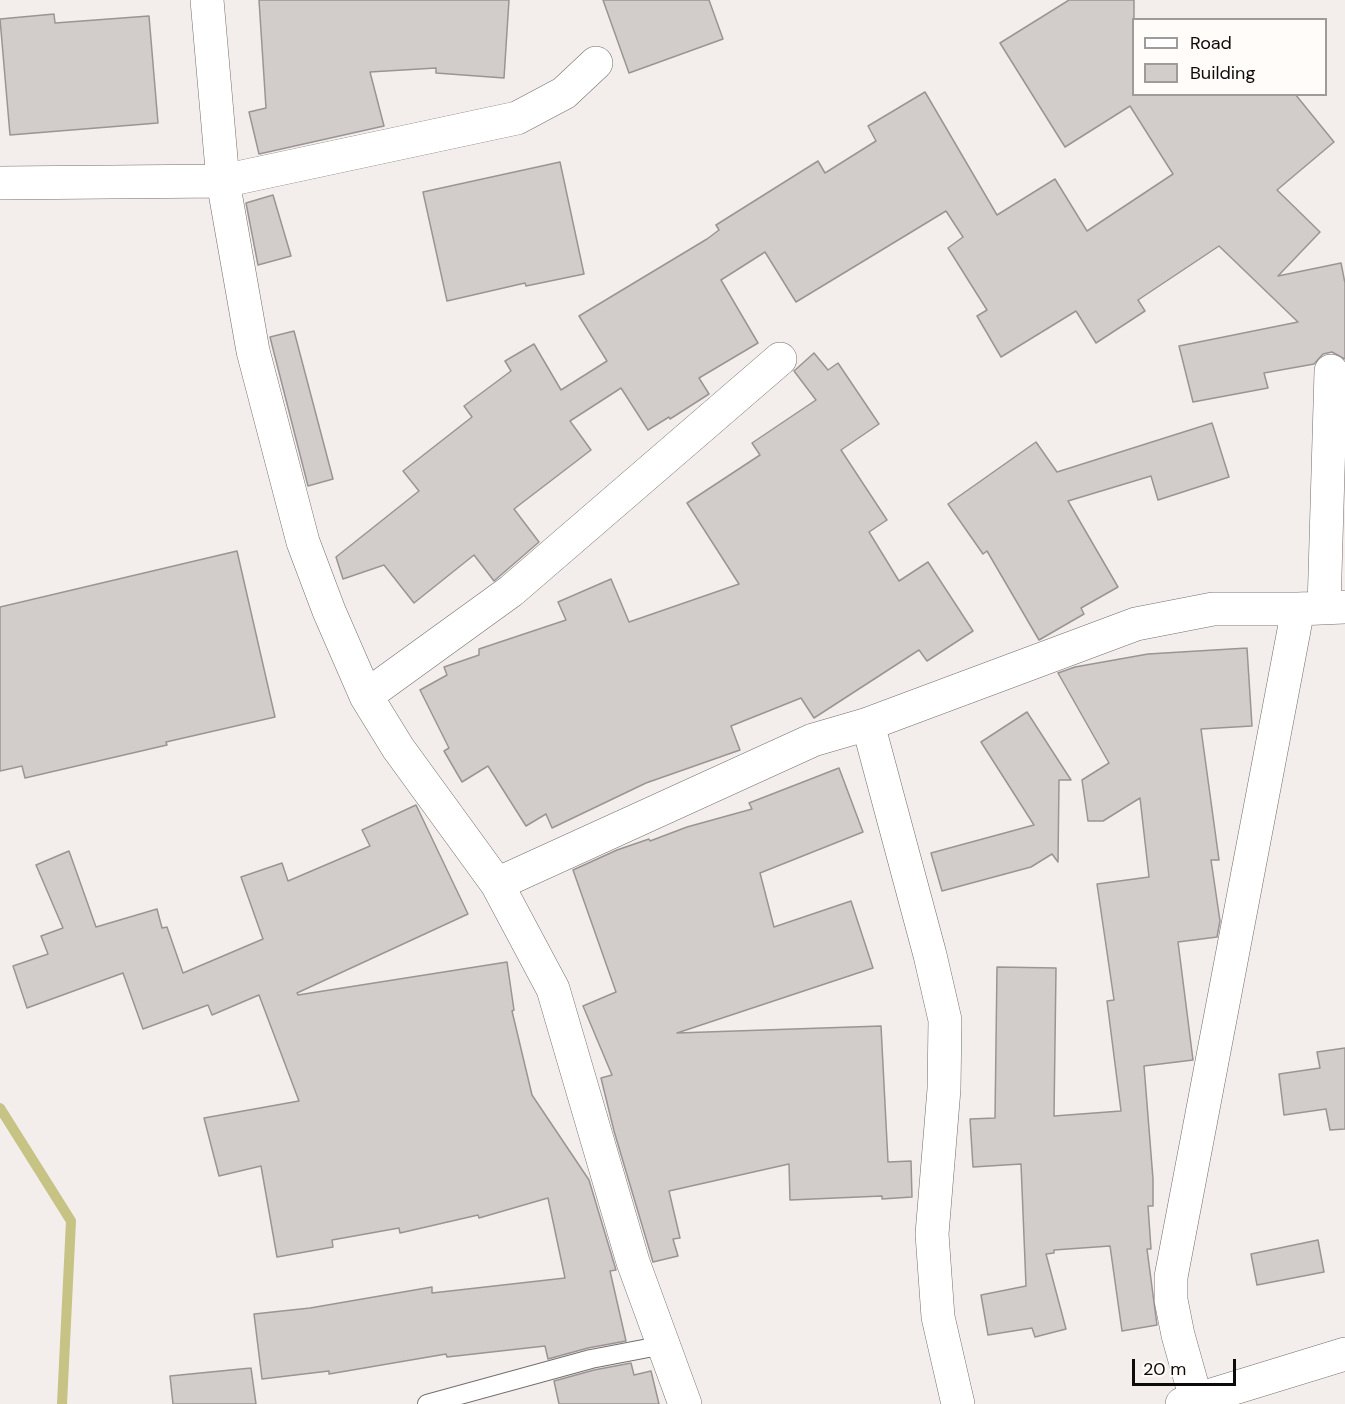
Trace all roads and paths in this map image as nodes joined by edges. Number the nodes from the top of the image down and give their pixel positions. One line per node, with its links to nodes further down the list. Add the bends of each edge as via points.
1 (207, 0): 3 (main road)
2 (596, 63): 3 (main road, via 564,93 517,118)
3 (224, 181): 4 (main road); 8 (main road, via 253,351 303,542)
4 (0, 183)
5 (780, 359): 8 (main road, via 511,591)
6 (1331, 371): 7 (main road)
7 (1323, 608): 9 (main road, via 1213,609 1136,624); 13 (main road, via 1171,1277 1171,1300)
8 (366, 696): 10 (main road, via 398,748)
9 (868, 724): 10 (main road, via 813,740); 16 (main road, via 945,1020 944,1089 932,1234 938,1317)
10 (497, 884): 11 (main road, via 553,989 633,1262)
11 (664, 1345): 14 (lane, via 591,1359); 15 (main road)
12 (1345, 1354): 13 (main road)
13 (1189, 1402)
14 (427, 1404)
15 (685, 1404)
16 (958, 1404)

